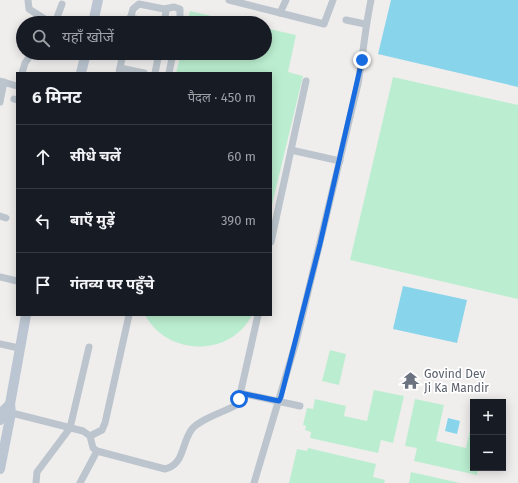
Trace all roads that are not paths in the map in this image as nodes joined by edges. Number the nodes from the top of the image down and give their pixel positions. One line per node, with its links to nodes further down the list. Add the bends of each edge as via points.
1 (28, 0): 11 (street, via 29,9)
2 (97, 0): 13 (main road)
3 (229, 0): 7 (street)
4 (286, 0): 10 (street)
5 (333, 0): 10 (street, via 324,24)
6 (371, 0): 18 (street)
7 (257, 3): 10 (street)
8 (62, 4): 12 (street)
9 (164, 9): 14 (street, via 139,4 133,9); 15 (street); 16 (street, via 180,9)
10 (280, 13)
11 (40, 16)
12 (58, 16)
13 (94, 16)
14 (131, 16)
15 (165, 16)
16 (180, 16)
17 (346, 20): 18 (street)
18 (365, 24): 35 (street, via 362,60)
19 (27, 60): 25 (street)
20 (84, 60): 26 (main road)
21 (121, 60): 24 (street)
22 (157, 60): 28 (street)
23 (172, 60): 29 (street)
24 (119, 70): 27 (street)
25 (22, 72)
26 (81, 72)
27 (136, 72)
28 (154, 72)
29 (169, 72)
30 (306, 81): 34 (street)
31 (2, 82): 32 (street); 33 (street)
32 (16, 86)
33 (0, 102)
34 (291, 150): 35 (street); 36 (street)
35 (340, 161): 46 (street)
36 (272, 237)
37 (0, 277): 38 (street)
38 (16, 281)
39 (26, 316): 44 (main road)
40 (129, 316): 50 (street, via 105,423 102,430)
41 (258, 316): 45 (street)
42 (0, 344): 44 (street)
43 (89, 347): 49 (street)
44 (18, 348): 48 (main road)
45 (240, 393): 46 (street); 51 (street, via 236,405 196,424 178,462 172,467 165,469)
46 (279, 401): 47 (street); 55 (street)
47 (300, 406)
48 (5, 412): 49 (street); 52 (main road)
49 (70, 428): 50 (street, via 83,431); 53 (street, via 37,472)
50 (90, 436): 51 (street)
51 (97, 451): 54 (street)
52 (0, 469)
53 (36, 483)
54 (80, 483)
55 (254, 483)

